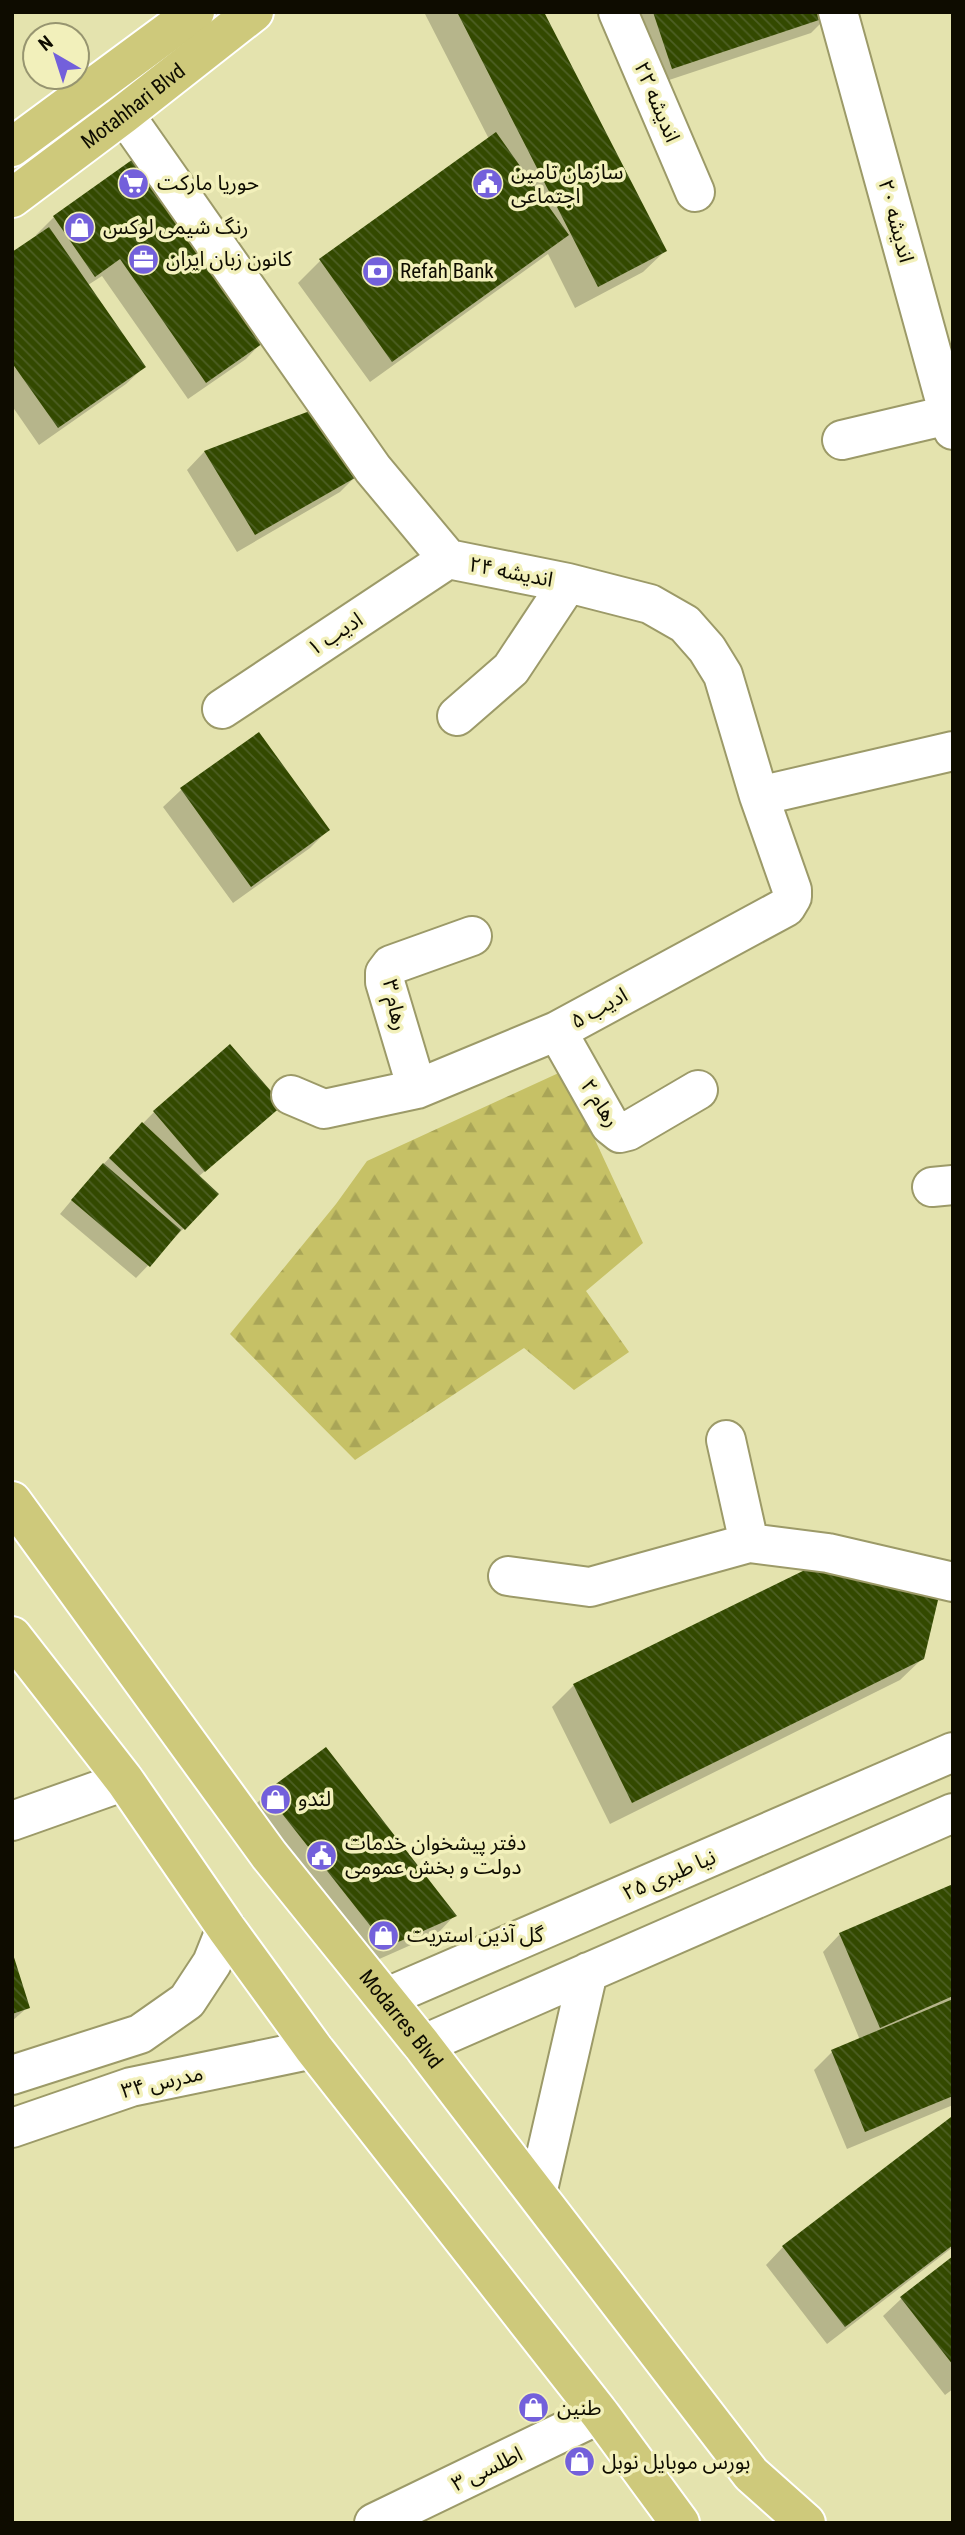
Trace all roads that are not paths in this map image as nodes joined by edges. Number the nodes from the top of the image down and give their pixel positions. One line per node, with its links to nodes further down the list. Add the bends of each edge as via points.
1 (195, 12): 6 (main road, Motahhari Blvd)
2 (254, 12): 5 (main road, Motahhari Blvd)
3 (618, 12): 7 (street, اندیشه ۲۲)
4 (838, 12): 9 (street, اندیشه ۲۰)
5 (124, 114): 8 (main road, Motahhari Blvd); 11 (street, اندیشه ۲۴, via 373,468)
6 (12, 147)
7 (695, 192)
8 (12, 198)
9 (951, 423): 10 (street)
10 (842, 440)
11 (449, 559): 12 (street, اندیشه ۲۴); 13 (street, ادیب ۱)
12 (568, 583): 14 (street, via 511,669); 16 (street, اندیشه ۲۴, via 650,604 685,624 723,675)
13 (222, 709)
14 (457, 716)
15 (953, 751): 16 (street)
16 (759, 796): 18 (street, ادیب ۵, via 792,890 786,906)
17 (472, 936): 19 (street, رهام ۳, via 391,965 385,973)
18 (557, 1031): 19 (street, ادیب ۵); 20 (street, رهام ۲, via 610,1125 620,1133)
19 (417, 1089): 21 (street, ادیب ۵, via 324,1109)
20 (698, 1090)
21 (291, 1095)
22 (726, 1440): 24 (street)
23 (12, 1501): 36 (main road, Modarres Blvd, via 269,1855)
24 (750, 1543): 25 (street, via 590,1587); 26 (street, via 828,1553)
25 (508, 1576)
26 (953, 1582)
27 (12, 1636): 29 (main road)
28 (953, 1752): 32 (street, نیا طبری ۲۵)
29 (125, 1781): 31 (street); 34 (main road)
30 (953, 1813): 33 (street)
31 (12, 1821)
32 (755, 1838): 33 (street); 36 (street, نیا طبری ۲۵)
33 (773, 1892): 35 (street)
34 (226, 1928): 38 (main road); 39 (street, via 212,1963 187,2001 140,2034)
35 (588, 1972): 37 (street); 41 (street)
36 (385, 1998): 37 (main road, Modarres Blvd)
37 (422, 2045): 41 (main road, Modarres Blvd)
38 (314, 2049): 40 (street, مدرس ۳۴, via 131,2087); 42 (main road)
39 (12, 2076)
40 (12, 2128)
41 (537, 2194): 43 (main road, Modarres Blvd)
42 (600, 2414): 44 (street, اطلسی ۳); 45 (main road)
43 (751, 2474): 46 (main road); 47 (main road, Modarres Blvd)
44 (374, 2523)
45 (681, 2523)
46 (778, 2523)
47 (806, 2523)

